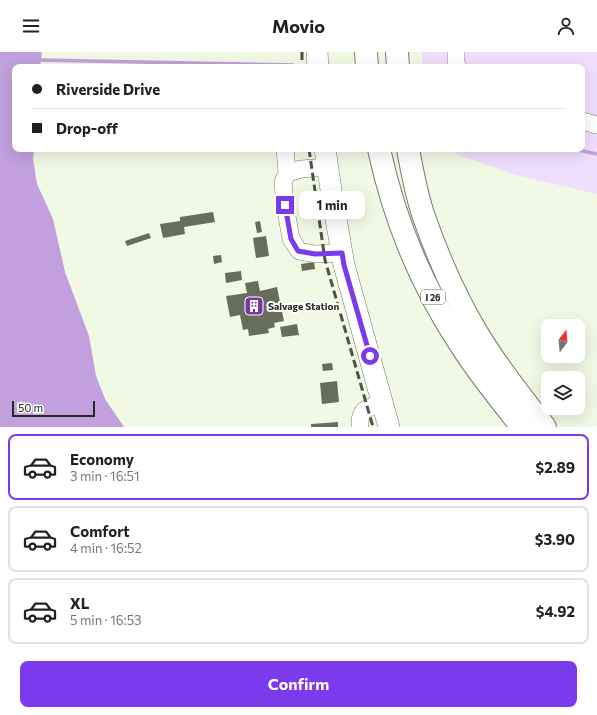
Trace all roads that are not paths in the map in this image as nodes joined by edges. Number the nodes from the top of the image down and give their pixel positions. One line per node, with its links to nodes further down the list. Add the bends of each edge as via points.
1 (317, 52): 5 (main road)
2 (366, 52): 6 (highway)
3 (397, 52): 7 (highway)
4 (456, 52): 8 (lane)
5 (318, 64)
6 (367, 64)
7 (398, 64)
8 (456, 64)
9 (585, 122): 10 (lane)
10 (597, 125)
11 (285, 152): 15 (lane)
12 (380, 152): 20 (highway, I 26, via 385,178 400,223 418,268 438,307 462,347)
13 (409, 152): 21 (highway, I 26, via 423,213 457,297 478,334)
14 (326, 158): 15 (lane, via 303,169); 16 (main road)
15 (287, 173): 16 (lane, via 283,182 285,205 291,239 298,251 315,254)
16 (342, 253): 17 (main road)
17 (383, 403): 18 (lane, via 362,412); 19 (main road)
18 (360, 427)
19 (389, 427)
20 (522, 427)
21 (545, 427)

